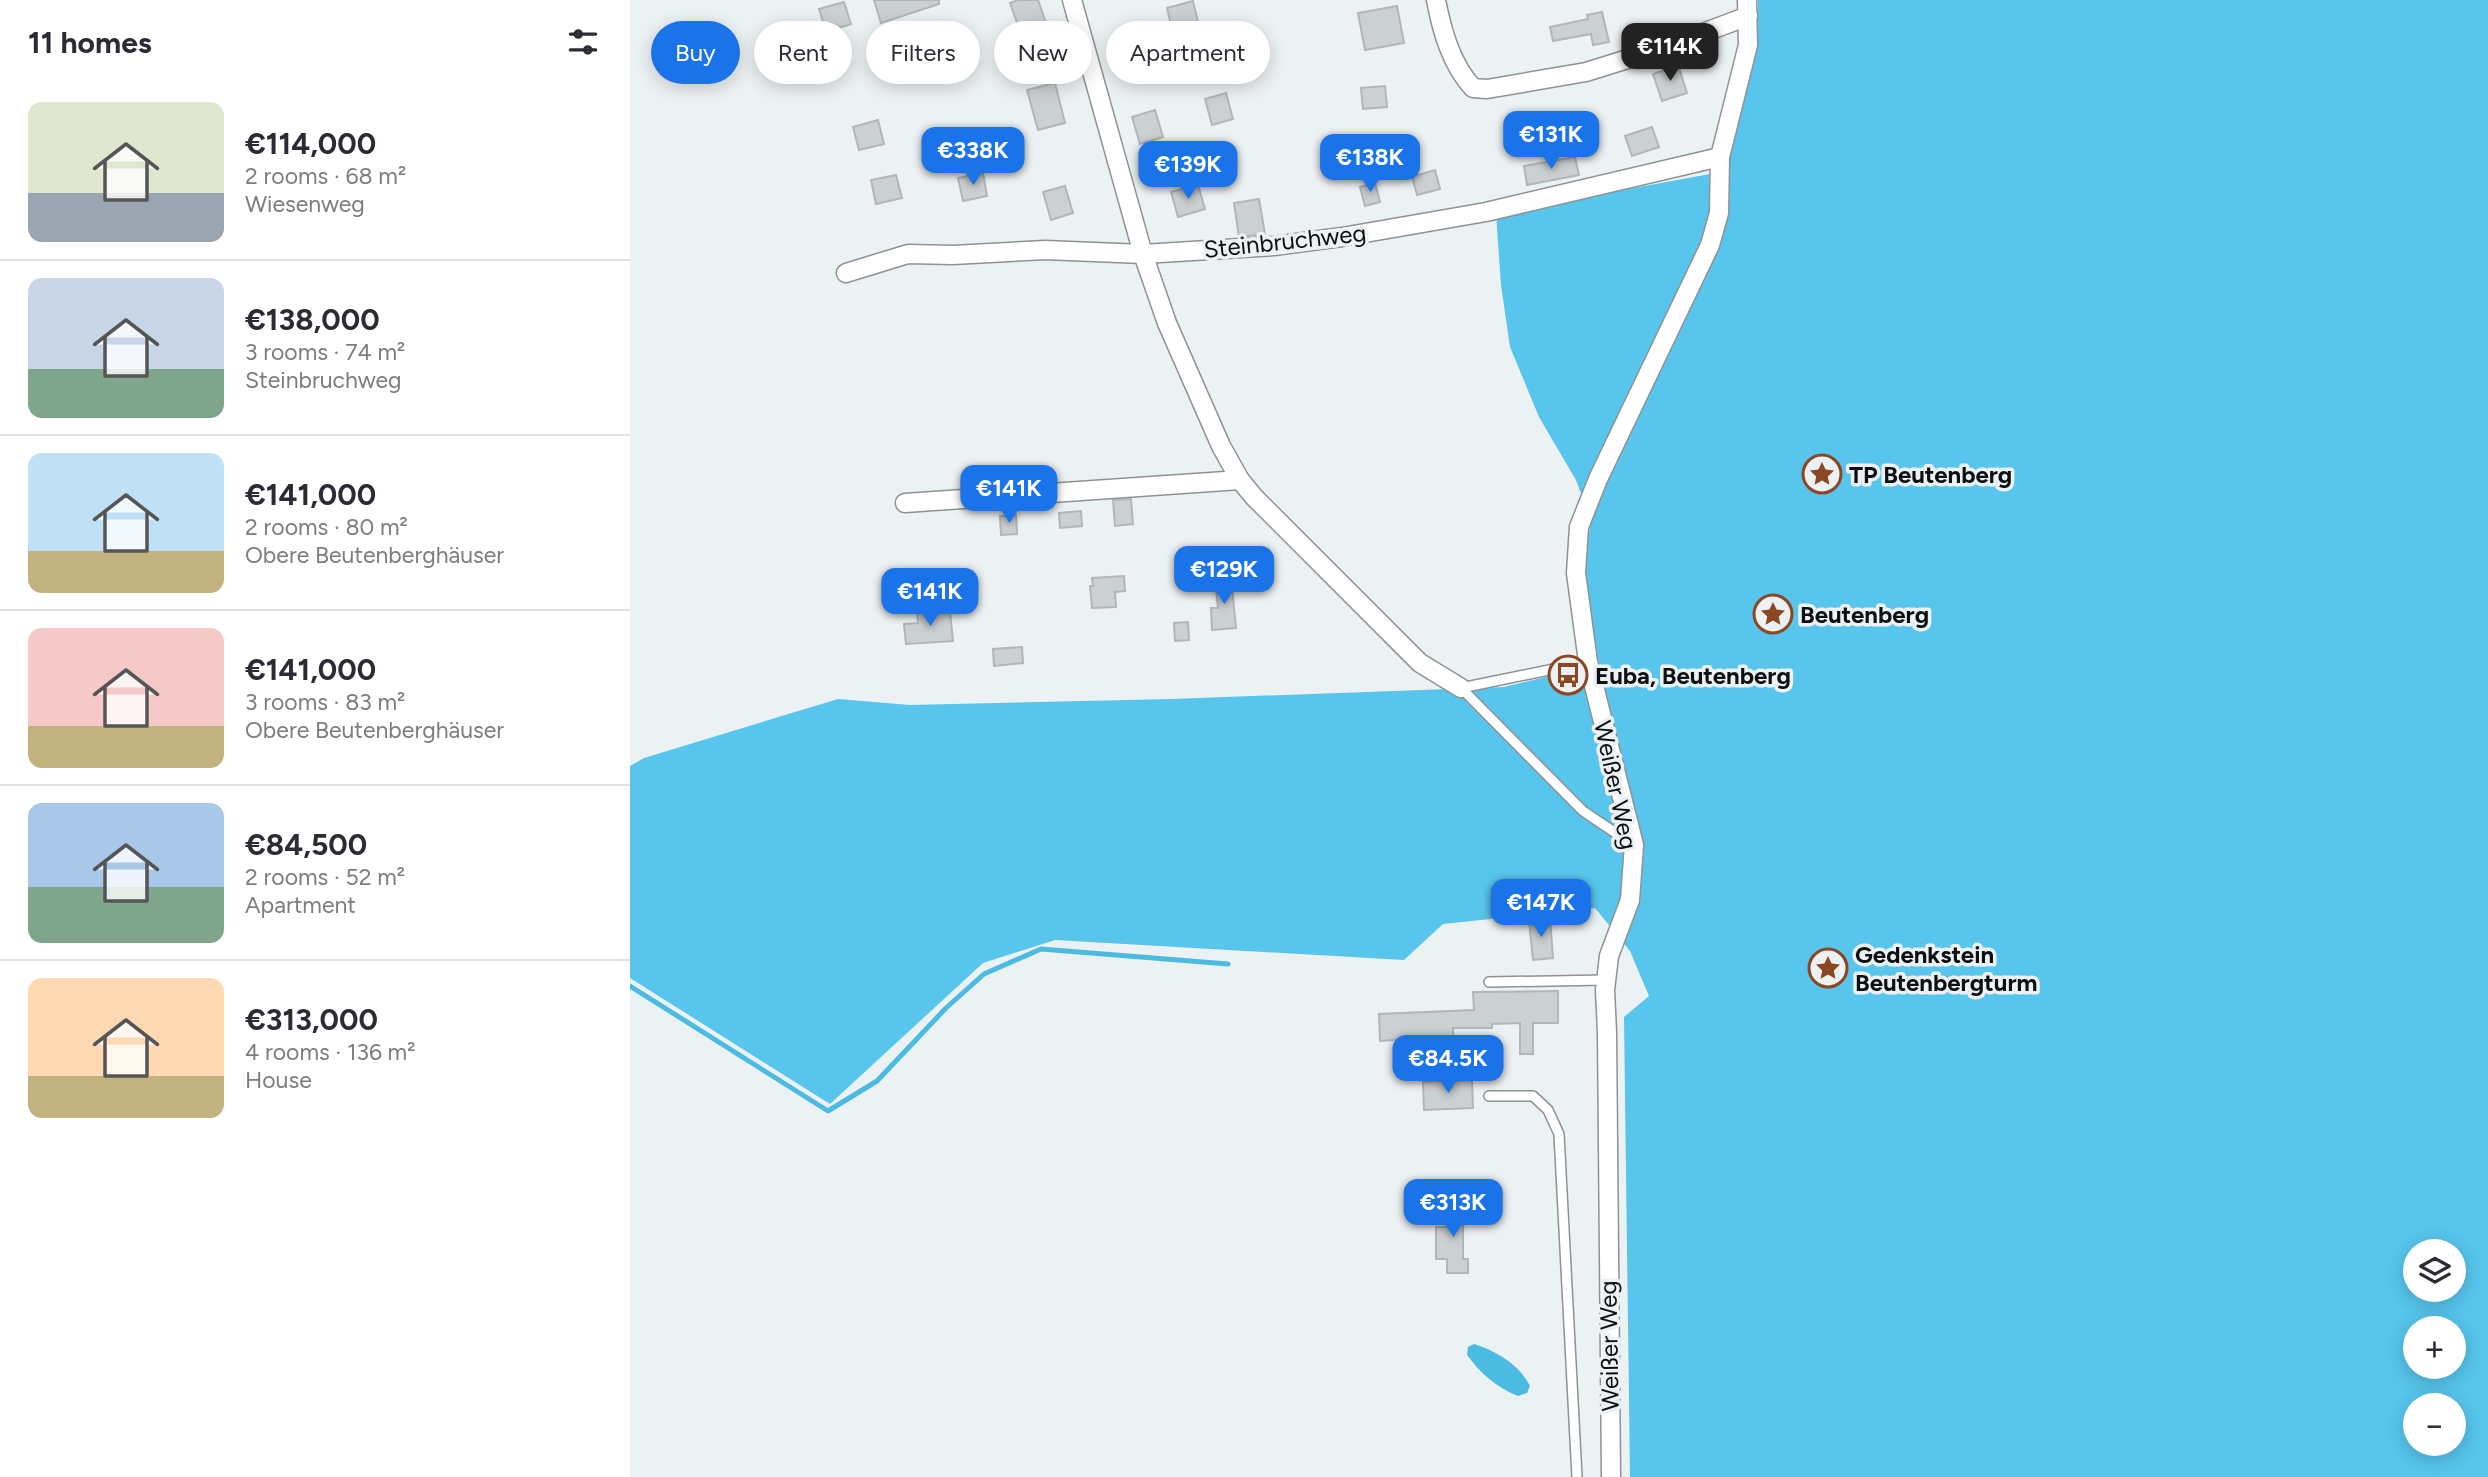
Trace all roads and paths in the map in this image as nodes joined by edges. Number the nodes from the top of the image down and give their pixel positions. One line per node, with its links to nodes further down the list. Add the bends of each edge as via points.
1 (1072, 0): 5 (street)
2 (1436, 0): 3 (street, via 1442,31 1464,78 1473,88 1487,89 1587,72 1663,48)
3 (1748, 8): 4 (street, Weißer Weg, via 1748,45)
4 (1720, 157): 5 (street, Steinbruchweg, via 1486,212 1342,237); 9 (street, Weißer Weg, via 1719,213 1710,245 1598,479 1580,527 1576,573)
5 (1143, 254): 6 (street, Steinbruchweg, via 1045,250 908,254); 7 (street, via 1167,323)
6 (846, 273)
7 (1240, 480): 8 (street); 10 (street, via 1420,663)
8 (905, 503)
9 (1588, 662): 10 (lane); 11 (street, Weißer Weg)
10 (1461, 688): 11 (lane, via 1583,811)
11 (1634, 845): 12 (street, Weißer Weg, via 1630,900 1609,956)
12 (1606, 980): 13 (lane); 16 (street, Weißer Weg)
13 (1489, 982)
14 (1489, 1096): 15 (lane, via 1533,1096 1548,1110 1559,1134)
15 (1577, 1477)
16 (1611, 1477)

